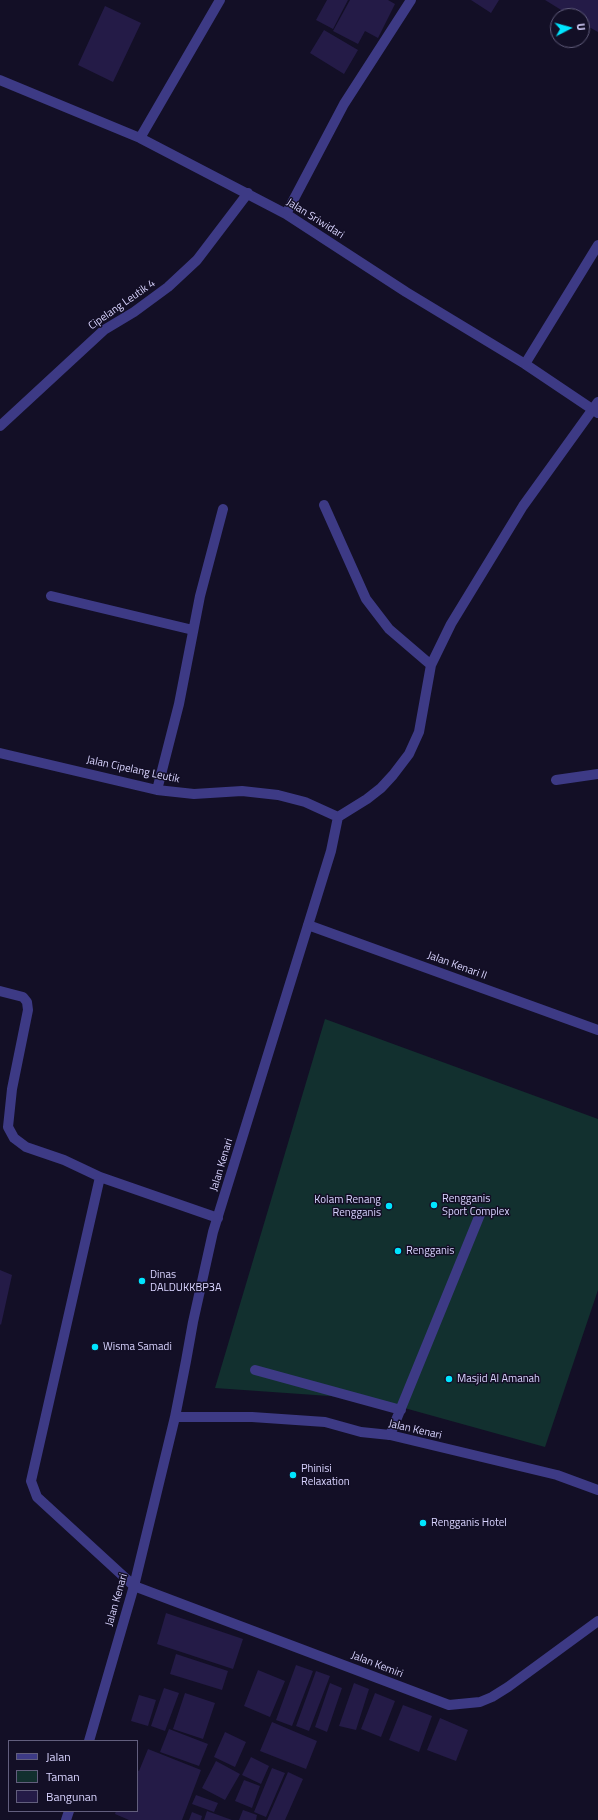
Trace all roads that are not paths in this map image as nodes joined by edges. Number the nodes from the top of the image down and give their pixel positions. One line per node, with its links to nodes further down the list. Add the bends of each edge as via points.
1 (220, 0): 4 (street)
2 (411, 0): 6 (street, via 344,104)
3 (0, 80): 4 (street, Jalan Sriwidari)
4 (140, 138): 5 (street, Jalan Sriwidari)
5 (248, 193): 6 (street, Jalan Sriwidari); 10 (street, Cipelang Leutik 4, via 197,260 168,287 104,330)
6 (286, 214): 8 (street, Jalan Sriwidari, via 406,292)
7 (598, 245): 8 (street)
8 (525, 364): 9 (street, Jalan Sriwidari)
9 (596, 408): 15 (street, via 523,506 451,624)
10 (0, 426)
11 (324, 505): 15 (street, via 366,599 389,629)
12 (223, 509): 14 (street)
13 (51, 596): 14 (street)
14 (193, 630): 19 (street, via 179,704)
15 (431, 665): 20 (street, via 419,732 408,754 381,788)
16 (0, 753): 19 (street, Jalan Cipelang Leutik)
17 (598, 774): 18 (street)
18 (556, 780)
19 (157, 790): 20 (street, Jalan Cipelang Leutik, via 194,794 242,790 278,795 305,802)
20 (338, 817): 21 (street, via 331,851)
21 (308, 925): 23 (street, Jalan Kenari II); 26 (street, Jalan Kenari)
22 (0, 991): 24 (street, via 23,997 28,1010 12,1089 8,1126 14,1138 26,1147 64,1160)
23 (598, 1030)
24 (100, 1177): 26 (street); 32 (street, via 31,1481 37,1497)
25 (481, 1212): 28 (street)
26 (218, 1218): 29 (street, Jalan Kenari, via 210,1244)
27 (255, 1370): 28 (street)
28 (401, 1410): 30 (street)
29 (174, 1417): 30 (street, Jalan Kenari, via 252,1417 325,1422 361,1432); 32 (street, Jalan Kenari)
30 (390, 1435): 31 (street, Jalan Kenari, via 557,1475)
31 (598, 1490)
32 (134, 1586): 33 (street, Jalan Kemiri, via 449,1705 480,1702 492,1697); 34 (street, Jalan Kenari)
33 (598, 1621)
34 (89, 1740)

